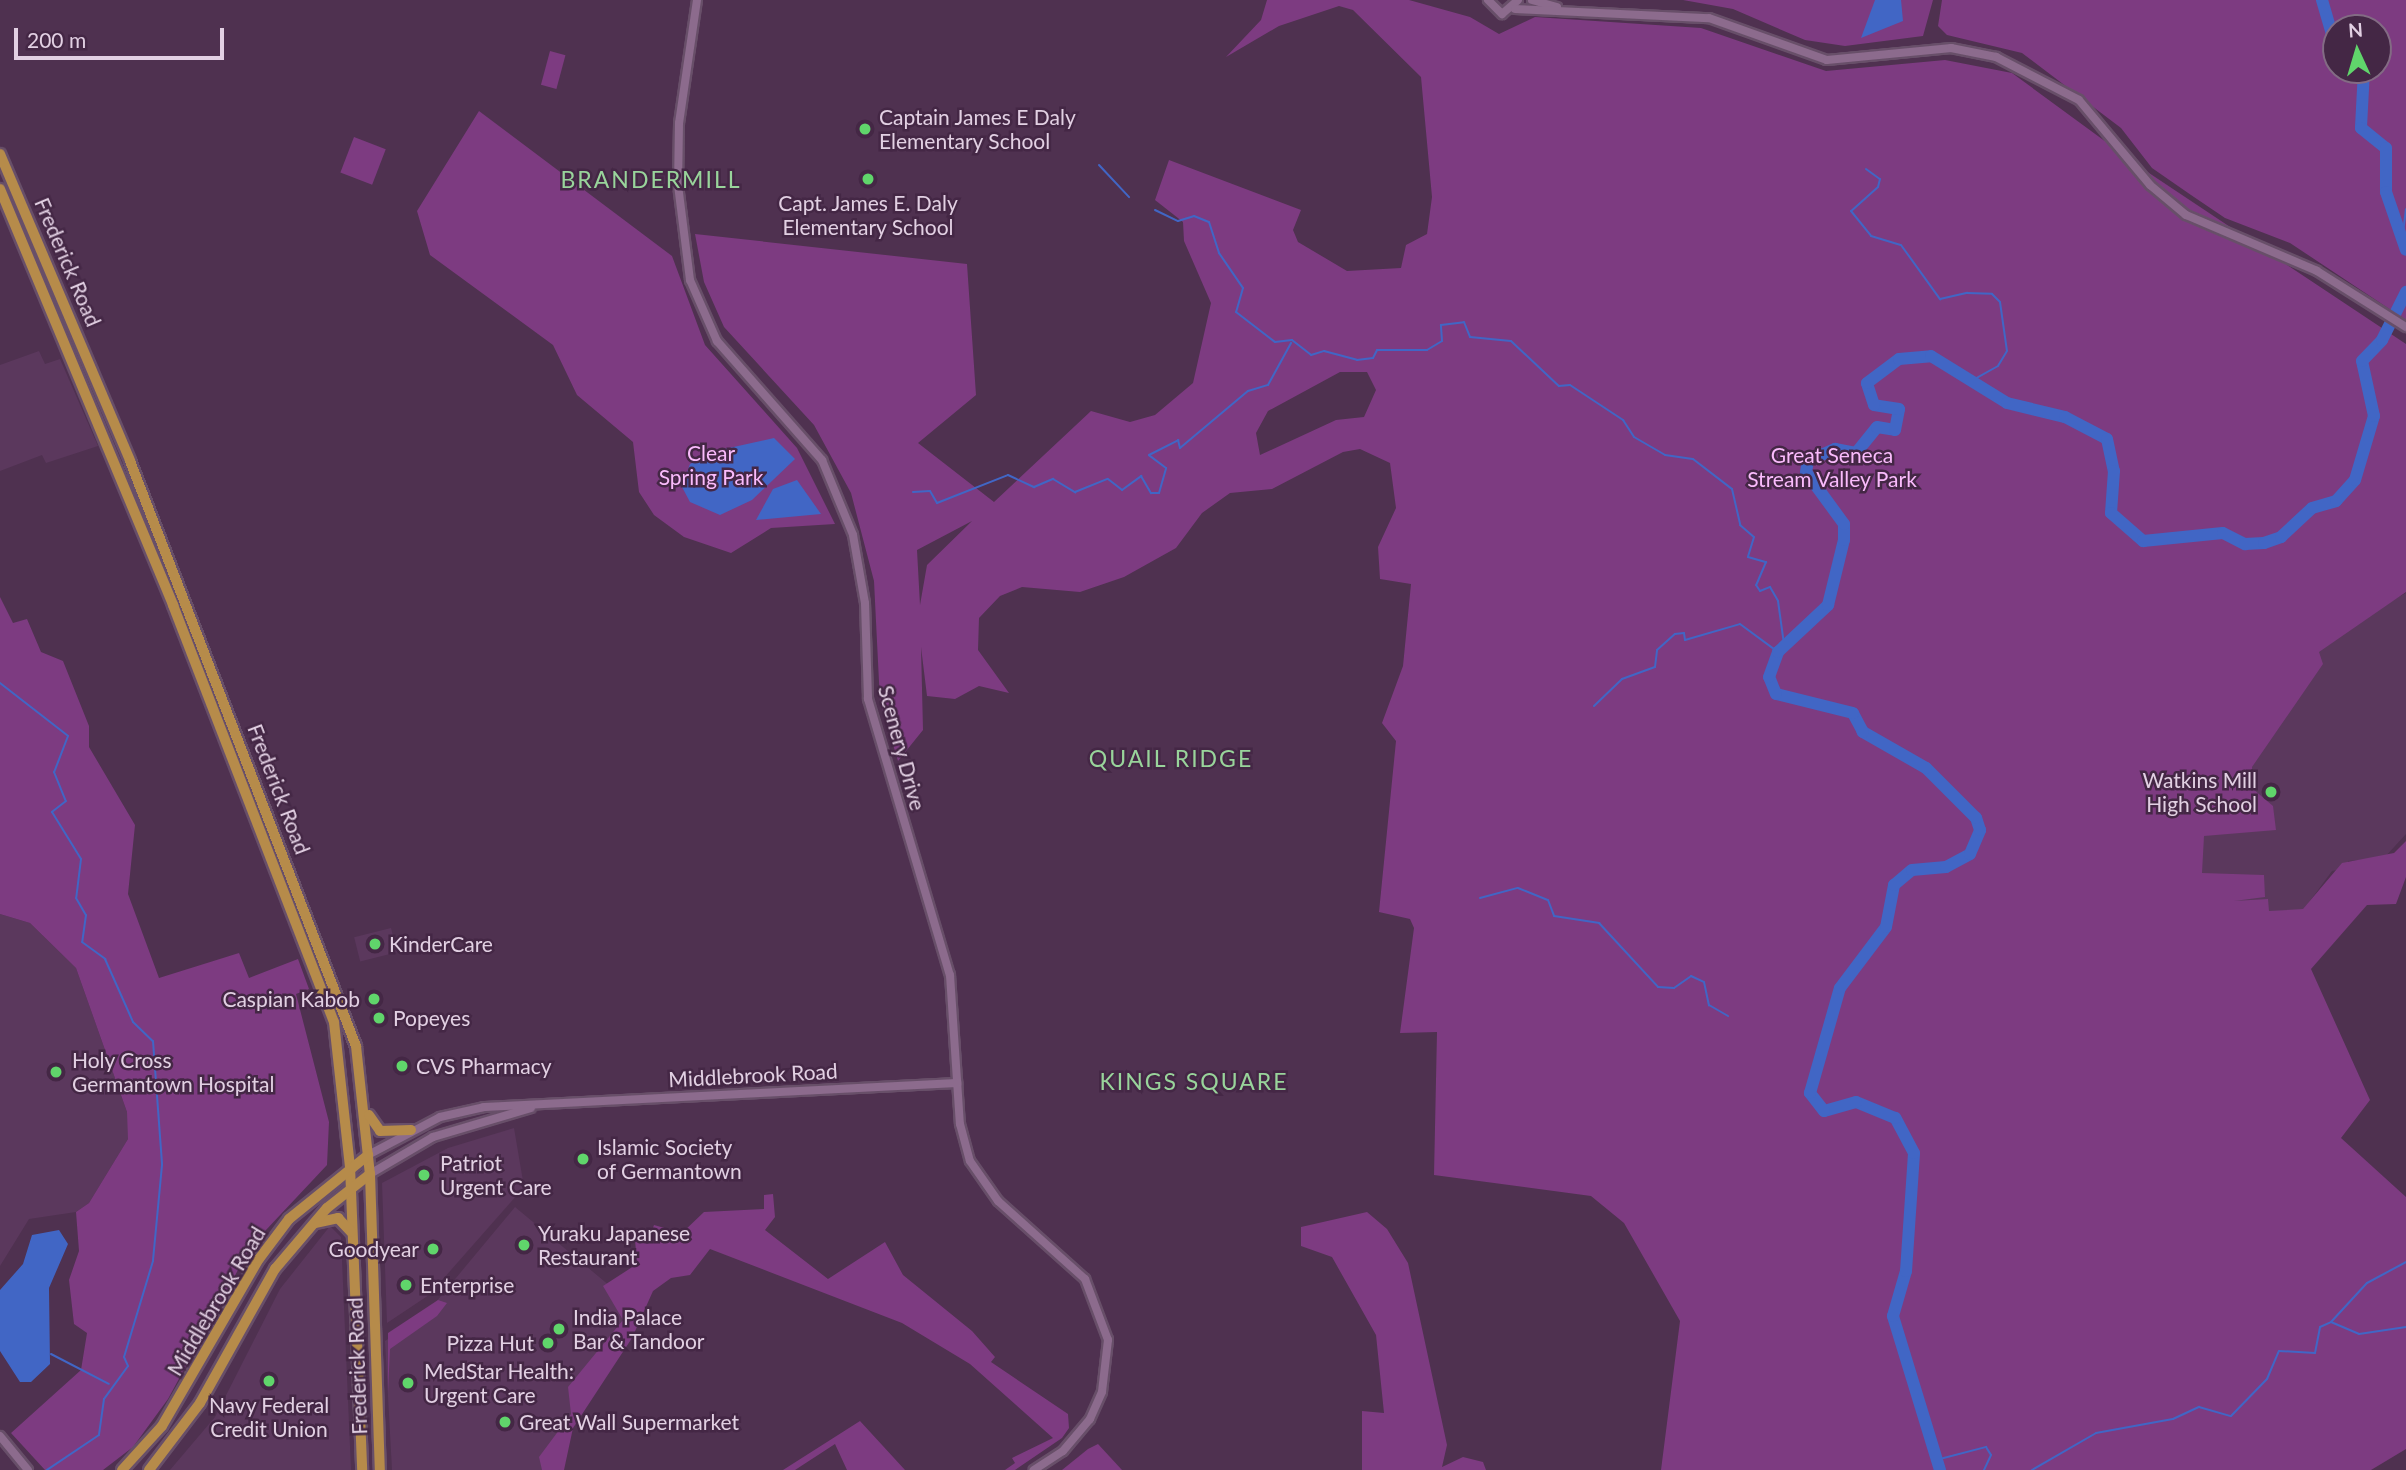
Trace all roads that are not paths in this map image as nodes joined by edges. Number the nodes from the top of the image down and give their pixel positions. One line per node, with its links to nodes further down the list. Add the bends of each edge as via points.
1 (697, 0): 10 (street, Scenery Drive, via 679,135 690,280 717,341 822,460 853,535 865,603 868,699 950,975)
2 (1478, 0): 4 (street)
3 (1532, 0): 6 (street)
4 (1489, 3): 5 (street, via 1502,14)
5 (1516, 4): 6 (street)
6 (1570, 11): 9 (street, via 1709,18 1827,60 1951,48 1996,57 2079,100 2150,185 2186,215 2338,283)
7 (0, 154): 11 (main road, Frederick Road, via 125,449 337,984 356,1046)
8 (0, 189): 15 (main road, Frederick Road, via 323,988 341,1056)
9 (2406, 327)
10 (957, 1083): 12 (street, Middlebrook Road); 26 (street, Scenery Drive, via 964,1141 980,1180 1085,1279 1108,1340 1102,1392 1090,1419 1063,1451)
11 (365, 1104): 13 (main road, via 380,1131); 14 (main road, Frederick Road)
12 (552, 1104): 13 (street, Middlebrook Road, via 474,1109); 16 (street, Middlebrook Road, via 444,1133)
13 (411, 1130): 14 (street, Middlebrook Road)
14 (368, 1155): 15 (main road, Middlebrook Road); 16 (main road, Frederick Road)
15 (350, 1166): 17 (main road, Frederick Road); 22 (main road, Middlebrook Road, via 313,1195 259,1259 183,1394)
16 (370, 1174): 17 (main road, Middlebrook Road); 25 (main road, Frederick Road)
17 (351, 1187): 18 (main road, Middlebrook Road); 19 (main road, Frederick Road)
18 (311, 1224): 19 (main road, via 338,1218); 23 (main road, Middlebrook Road, via 275,1269 200,1404)
19 (353, 1235): 24 (main road, Frederick Road)
20 (0, 1436): 21 (street)
21 (28, 1470)
22 (122, 1470)
23 (149, 1470)
24 (362, 1470)
25 (380, 1470)
26 (1034, 1470)

